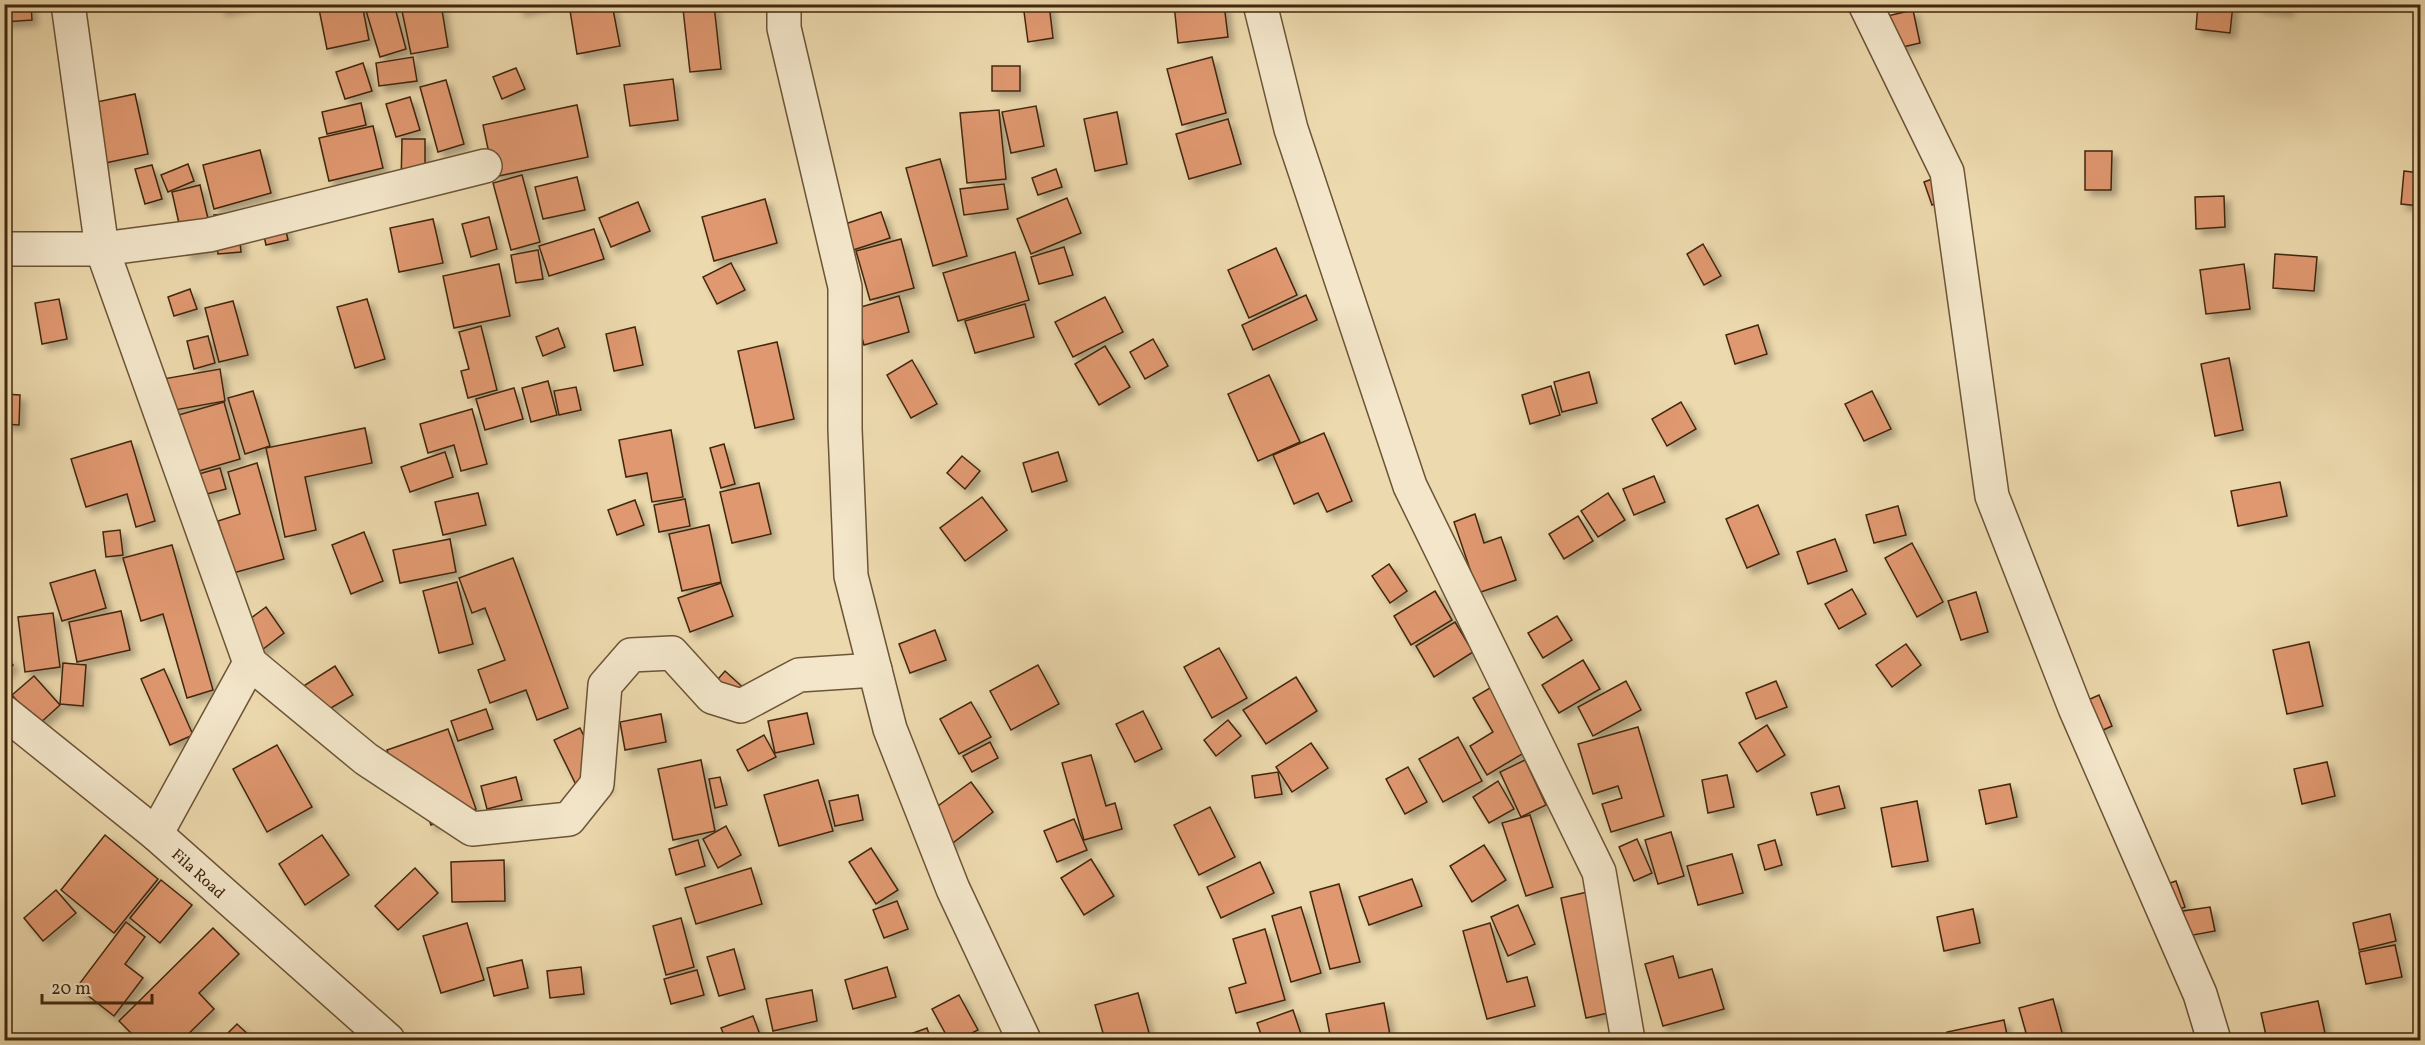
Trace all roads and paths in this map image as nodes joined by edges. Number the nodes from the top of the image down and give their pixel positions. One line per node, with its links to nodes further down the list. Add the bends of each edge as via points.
1 (68, 4): 7 (street)
2 (784, 4): 9 (street, via 784,28 845,287 851,576)
3 (1260, 4): 14 (street, via 1291,129 1410,486 1599,872)
4 (1865, 4): 15 (street, via 1947,172 1992,496 2075,708 2200,994)
5 (485, 166): 7 (street, via 209,235)
6 (4, 249): 7 (street)
7 (102, 249): 8 (street)
8 (250, 663): 9 (street, via 366,759 471,829 569,819 597,784 605,686 632,655 672,653 712,697 741,706 799,675); 11 (street)
9 (875, 670): 13 (street, via 890,729 949,878)
10 (4, 712): 11 (street, Fila Road)
11 (156, 834): 12 (street, Fila Road)
12 (388, 1041)
13 (1024, 1041)
14 (1628, 1041)
15 (2214, 1041)

